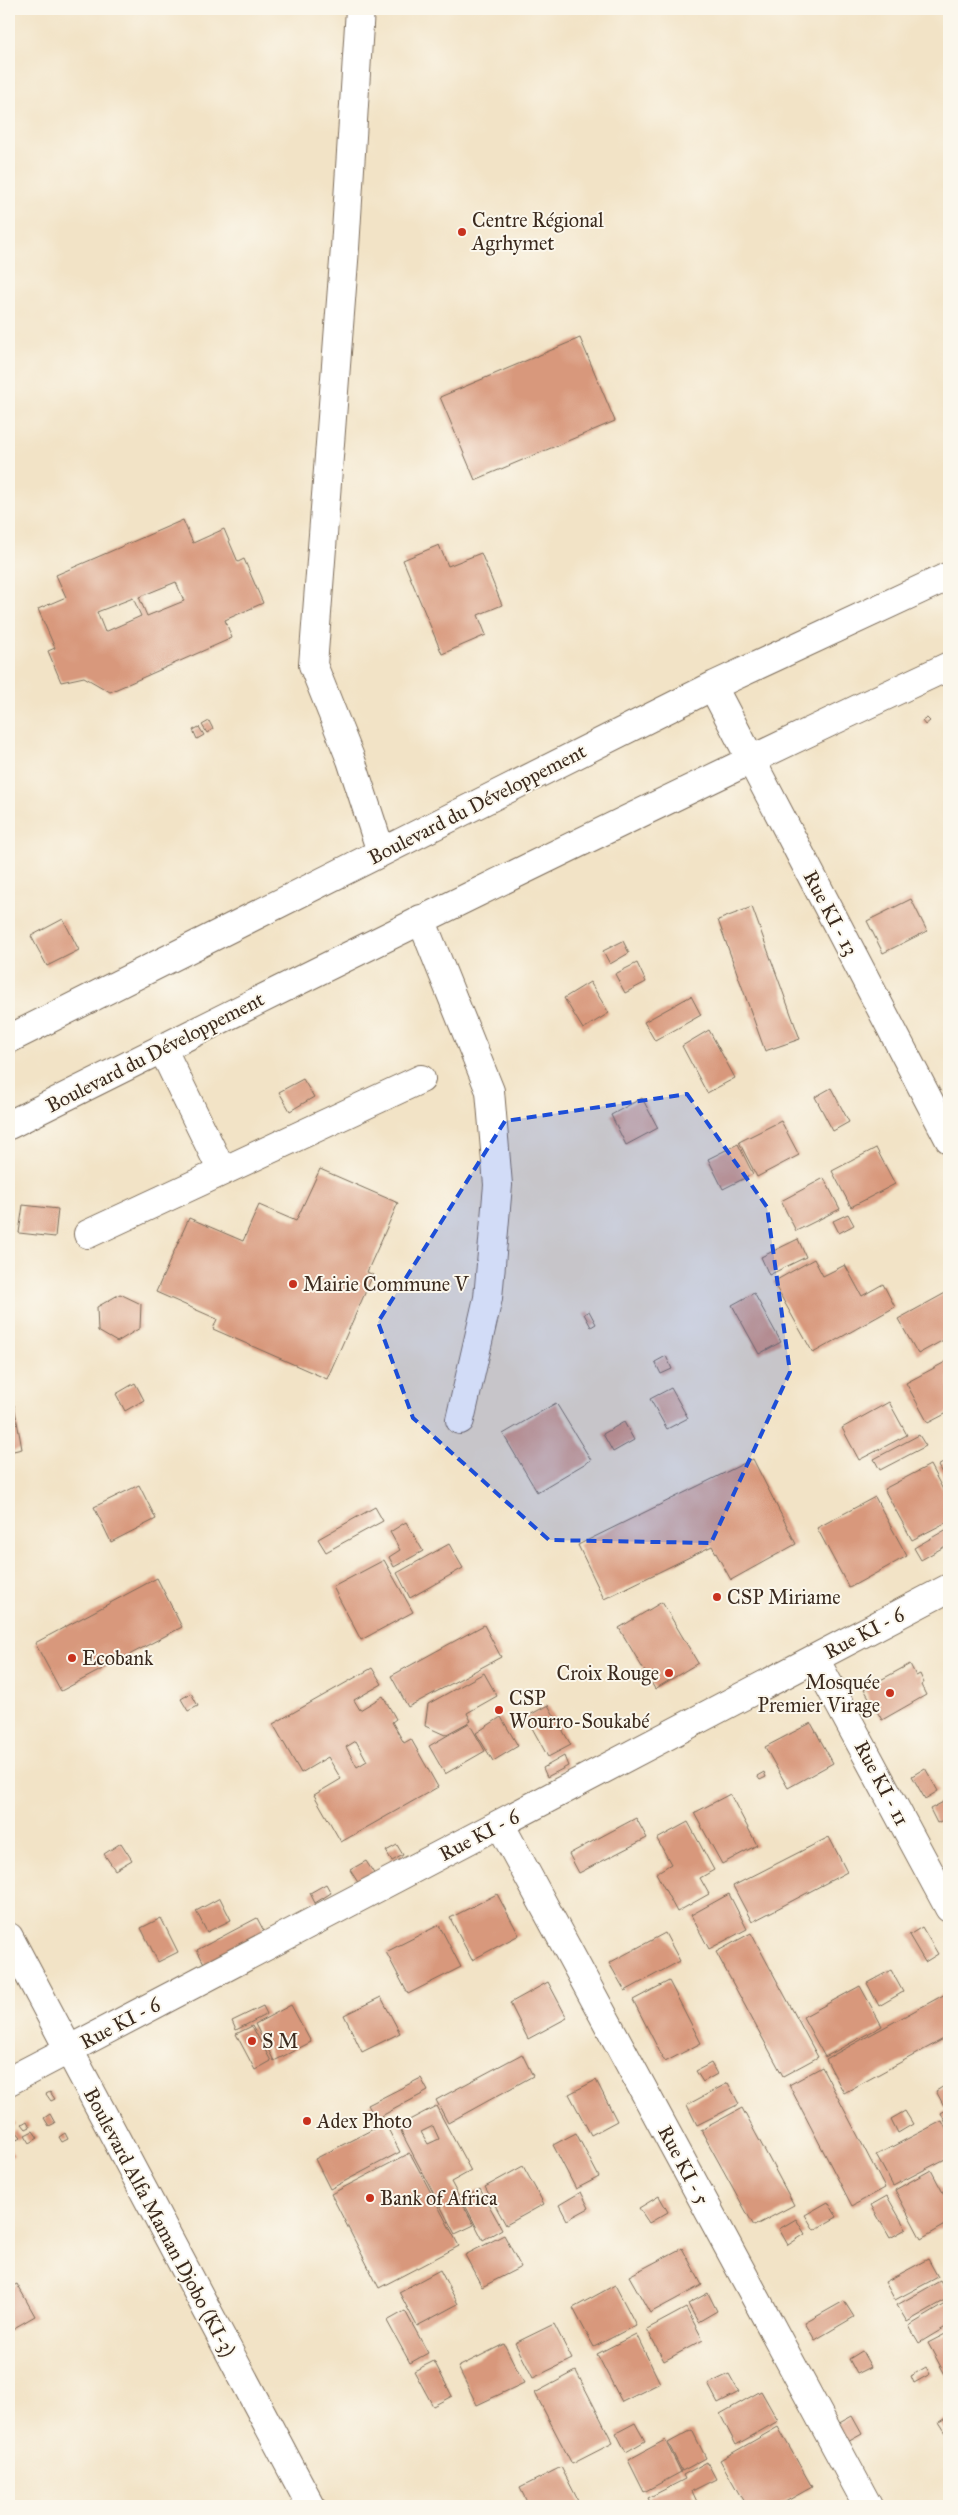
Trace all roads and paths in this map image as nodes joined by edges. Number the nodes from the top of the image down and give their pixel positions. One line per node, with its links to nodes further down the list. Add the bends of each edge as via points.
1 (360, 9): 6 (main road, via 313,665 351,760)
2 (949, 576): 4 (main road, Boulevard du Développement)
3 (949, 666): 5 (main road, Boulevard du Développement)
4 (713, 687): 5 (main road, Rue KI - 13); 6 (main road, Boulevard du Développement)
5 (751, 759): 7 (main road, Boulevard du Développement); 12 (main road, Rue KI - 13)
6 (381, 852): 8 (main road, Boulevard du Développement)
7 (421, 919): 9 (main road, Boulevard du Développement); 15 (main road, via 490,1091 498,1185 488,1298)
8 (9, 1038)
9 (162, 1048): 11 (main road, Boulevard du Développement); 13 (main road)
10 (421, 1079): 13 (main road)
11 (9, 1125)
12 (949, 1139)
13 (222, 1171): 14 (main road)
14 (88, 1234)
15 (460, 1420)
16 (949, 1588): 17 (main road, Rue KI - 6)
17 (815, 1658): 18 (main road, Rue KI - 6); 19 (main road, Rue KI - 11)
18 (500, 1824): 21 (main road, Rue KI - 6); 24 (main road, Rue KI - 5)
19 (949, 1908)
20 (9, 1937): 21 (main road, Boulevard Alfa Maman Djobo (KI-3))
21 (69, 2050): 22 (main road, Rue KI - 6); 23 (main road, Boulevard Alfa Maman Djobo (KI-3))
22 (9, 2081)
23 (311, 2506)
24 (868, 2506)

